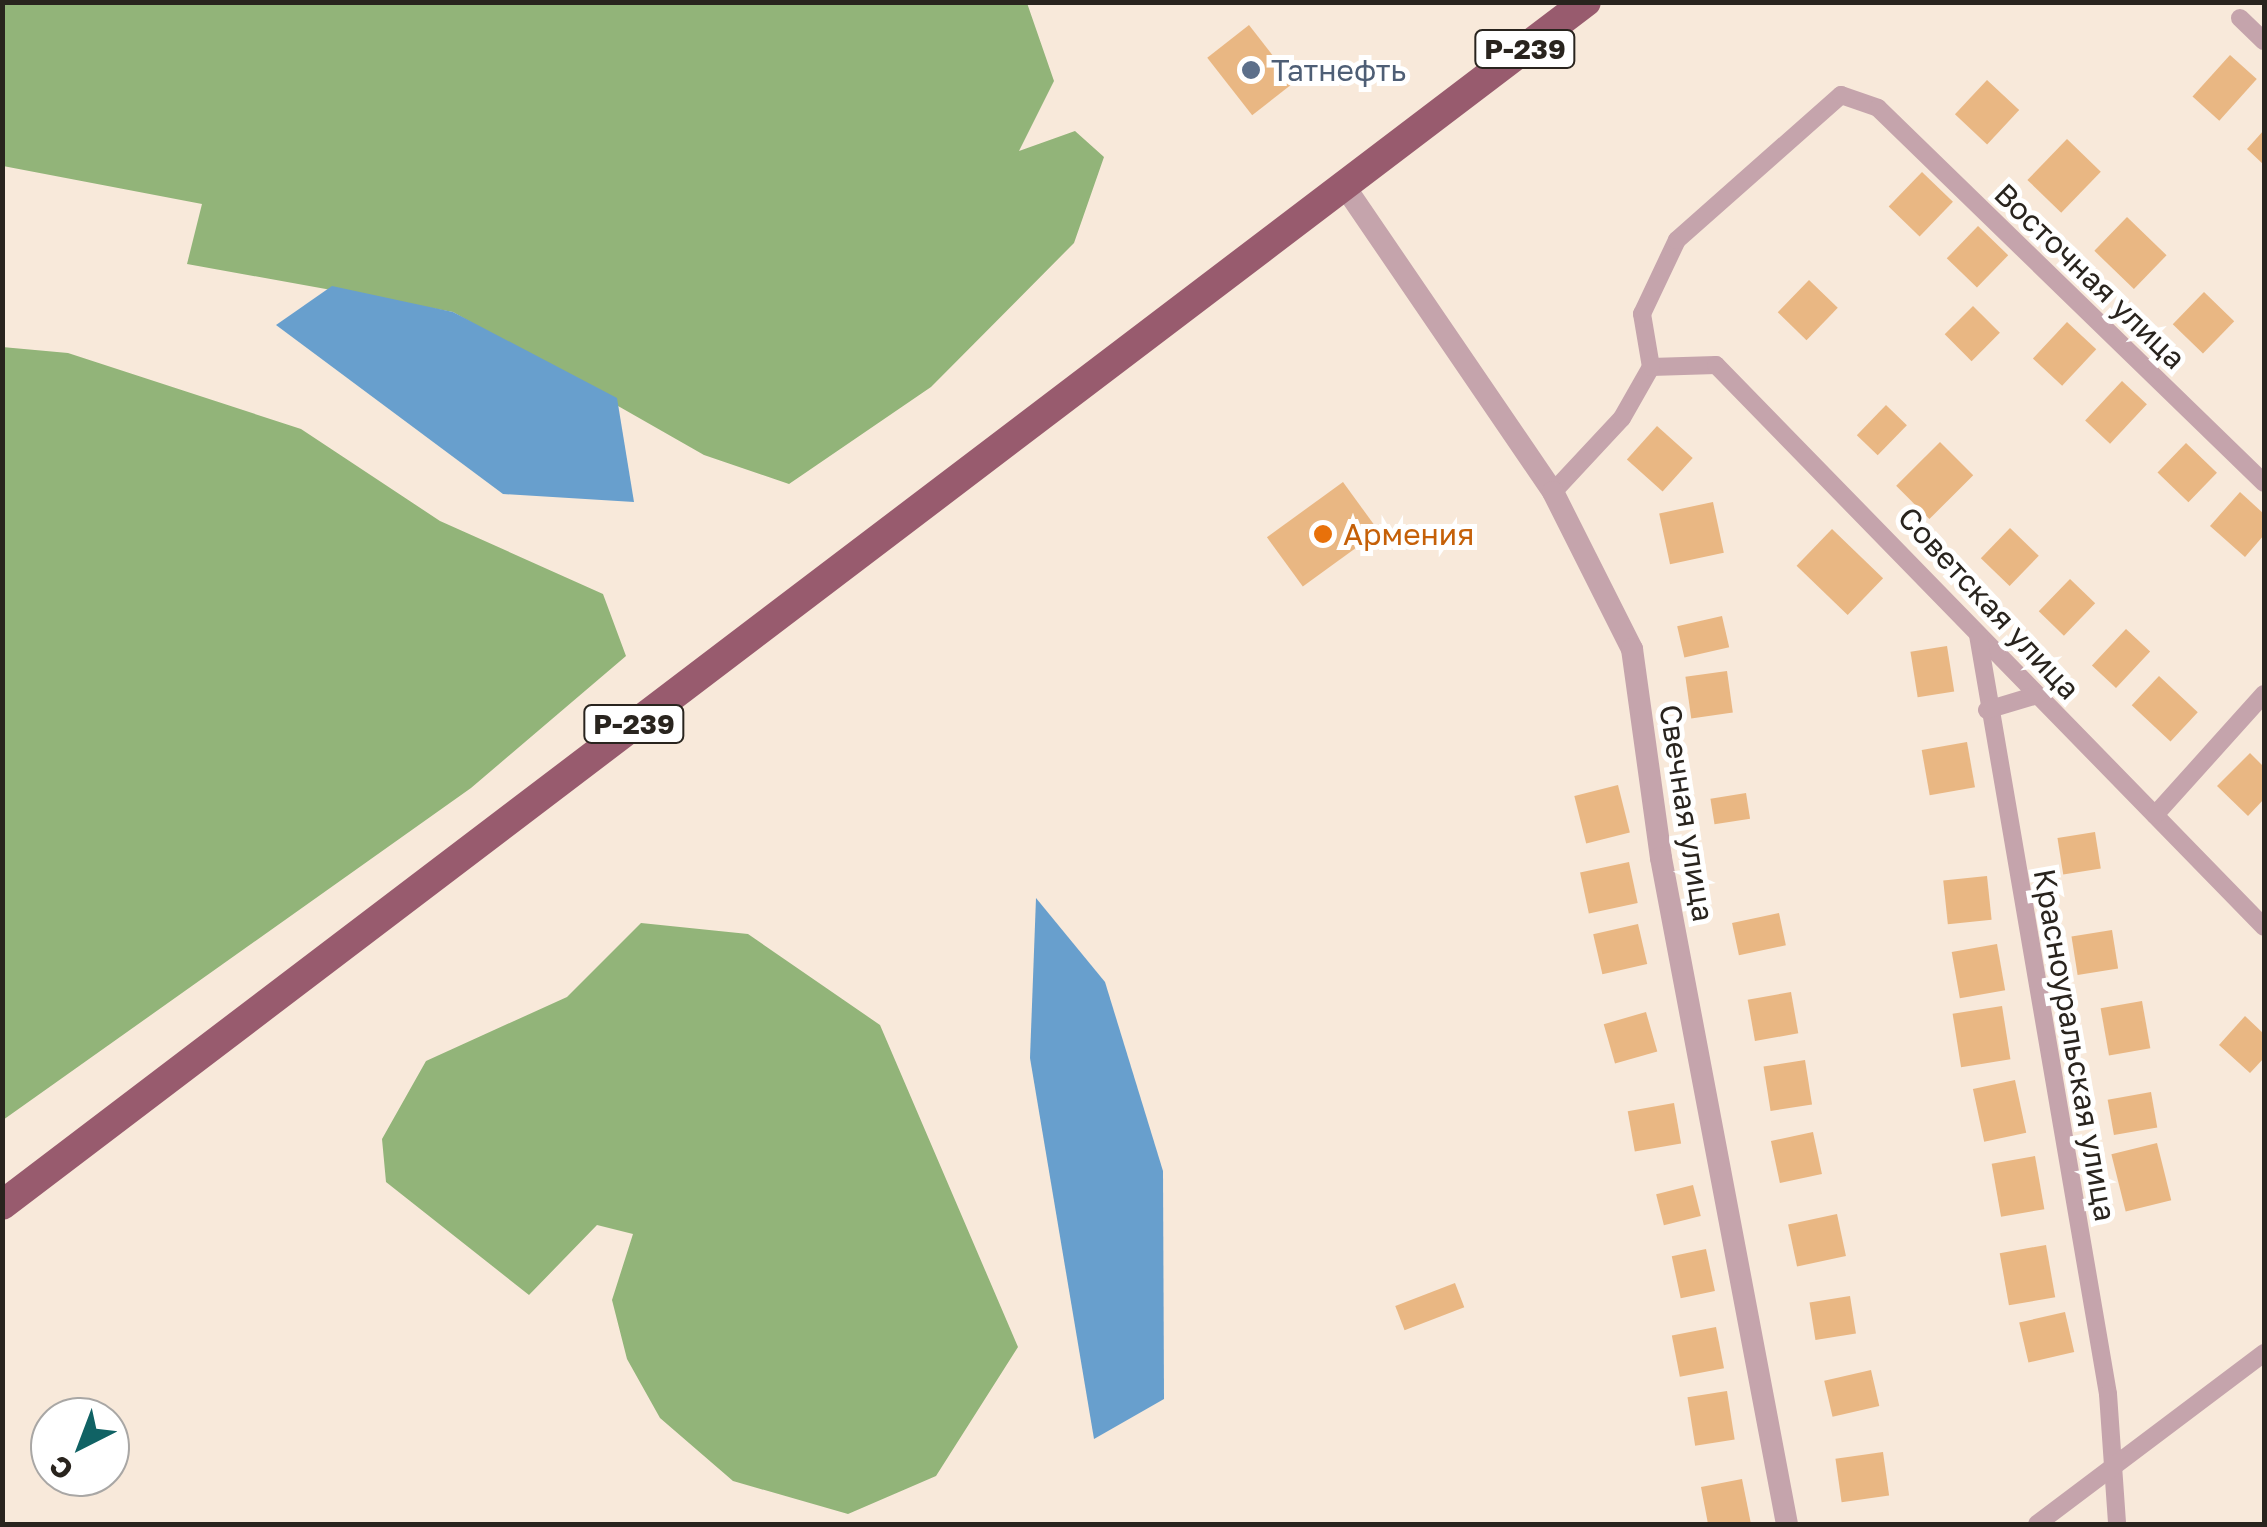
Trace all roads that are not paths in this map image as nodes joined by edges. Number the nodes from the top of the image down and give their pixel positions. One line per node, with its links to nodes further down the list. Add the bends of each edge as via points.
1 (1586, 2): 4 (highway, Р-239)
2 (2240, 18): 3 (street)
3 (2264, 41)
4 (1343, 184): 7 (street, Свечная улица); 14 (highway, Р-239)
5 (1651, 367): 6 (street, Восточная улица, via 1642,314 1677,240 1841,95 1878,108); 7 (street, via 1622,418); 8 (street, Советская улица, via 1716,365)
6 (2264, 484)
7 (1552, 492): 17 (street, Свечная улица, via 1632,649 1661,858)
8 (1978, 635): 10 (street, Советская улица); 11 (street, Красноуральская улица)
9 (2264, 694): 12 (street)
10 (2037, 695): 11 (street); 12 (street, Советская улица)
11 (1987, 710): 16 (street, Красноуральская улица)
12 (2156, 815): 13 (street, Советская улица)
13 (2264, 927)
14 (2, 1205)
15 (2264, 1352): 16 (street)
16 (2116, 1464): 18 (street); 19 (street, Красноуральская улица)
17 (1787, 1524)
18 (2037, 1524)
19 (2117, 1524)

